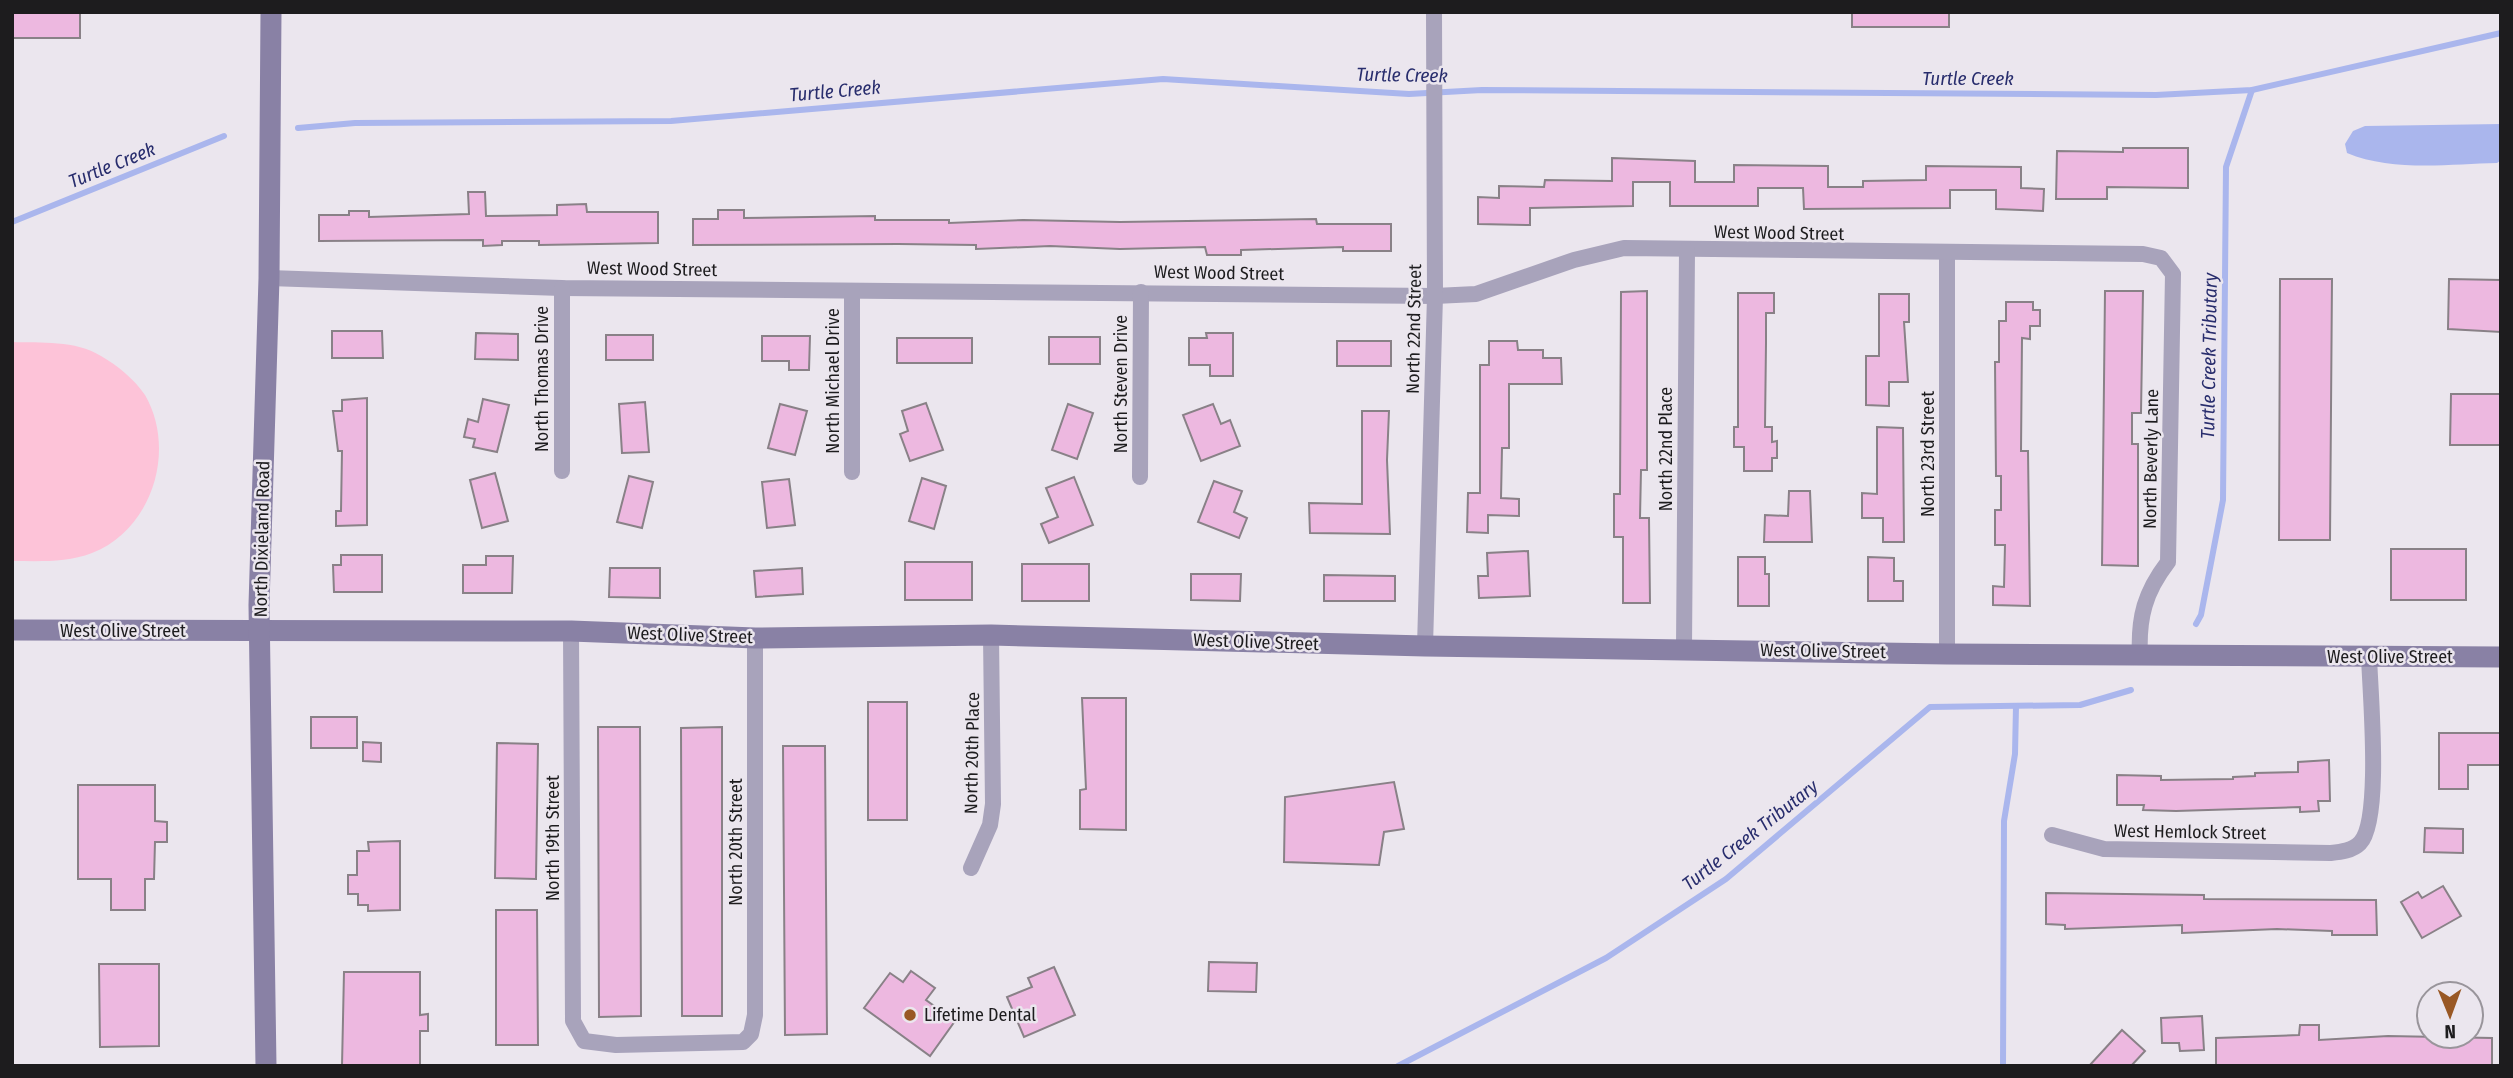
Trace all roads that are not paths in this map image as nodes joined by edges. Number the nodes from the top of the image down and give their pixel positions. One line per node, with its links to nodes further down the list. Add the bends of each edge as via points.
1 (271, 12): 6 (main road, North Dixieland Road)
2 (1434, 12): 10 (street, North 22nd Street)
3 (1687, 250): 4 (street, West Wood Street); 10 (street, West Wood Street, via 1624,248 1476,294); 20 (street, North 22nd Place)
4 (1947, 254): 5 (street, West Wood Street, via 2143,254); 21 (street, North 23rd Street)
5 (2161, 258): 22 (street, North Beverly Lane, via 2173,274 2168,562 2141,608)
6 (269, 278): 7 (street, West Wood Street); 15 (main road, North Dixieland Road)
7 (562, 288): 8 (street, West Wood Street); 11 (street, North Thomas Drive)
8 (852, 291): 9 (street, West Wood Street); 12 (street, North Michael Drive)
9 (1141, 292): 10 (street, West Wood Street); 13 (street, North Steven Drive)
10 (1435, 296): 19 (street, North 22nd Street)
11 (562, 471)
12 (852, 472)
13 (1140, 477)
14 (12, 630): 15 (main road, West Olive Street)
15 (259, 631): 16 (main road, West Olive Street); 28 (main road, North Dixieland Road)
16 (571, 631): 18 (main road, West Olive Street); 27 (street, North 19th Street, via 573,1021 584,1041 616,1045)
17 (991, 635): 18 (main road, West Olive Street); 19 (main road, West Olive Street); 26 (street, North 20th Place, via 993,804 990,825)
18 (755, 638): 27 (street, North 20th Street, via 755,1015 751,1034)
19 (1425, 646): 20 (main road, West Olive Street)
20 (1684, 648): 21 (main road, West Olive Street)
21 (1947, 654): 22 (main road, West Olive Street)
22 (2140, 656): 23 (main road, West Olive Street)
23 (2369, 656): 24 (main road, West Olive Street); 25 (street, West Hemlock Street, via 2373,809 2360,843 2330,853 2104,849)
24 (2501, 657)
25 (2052, 835)
26 (971, 868)
27 (743, 1042)
28 (266, 1066)

